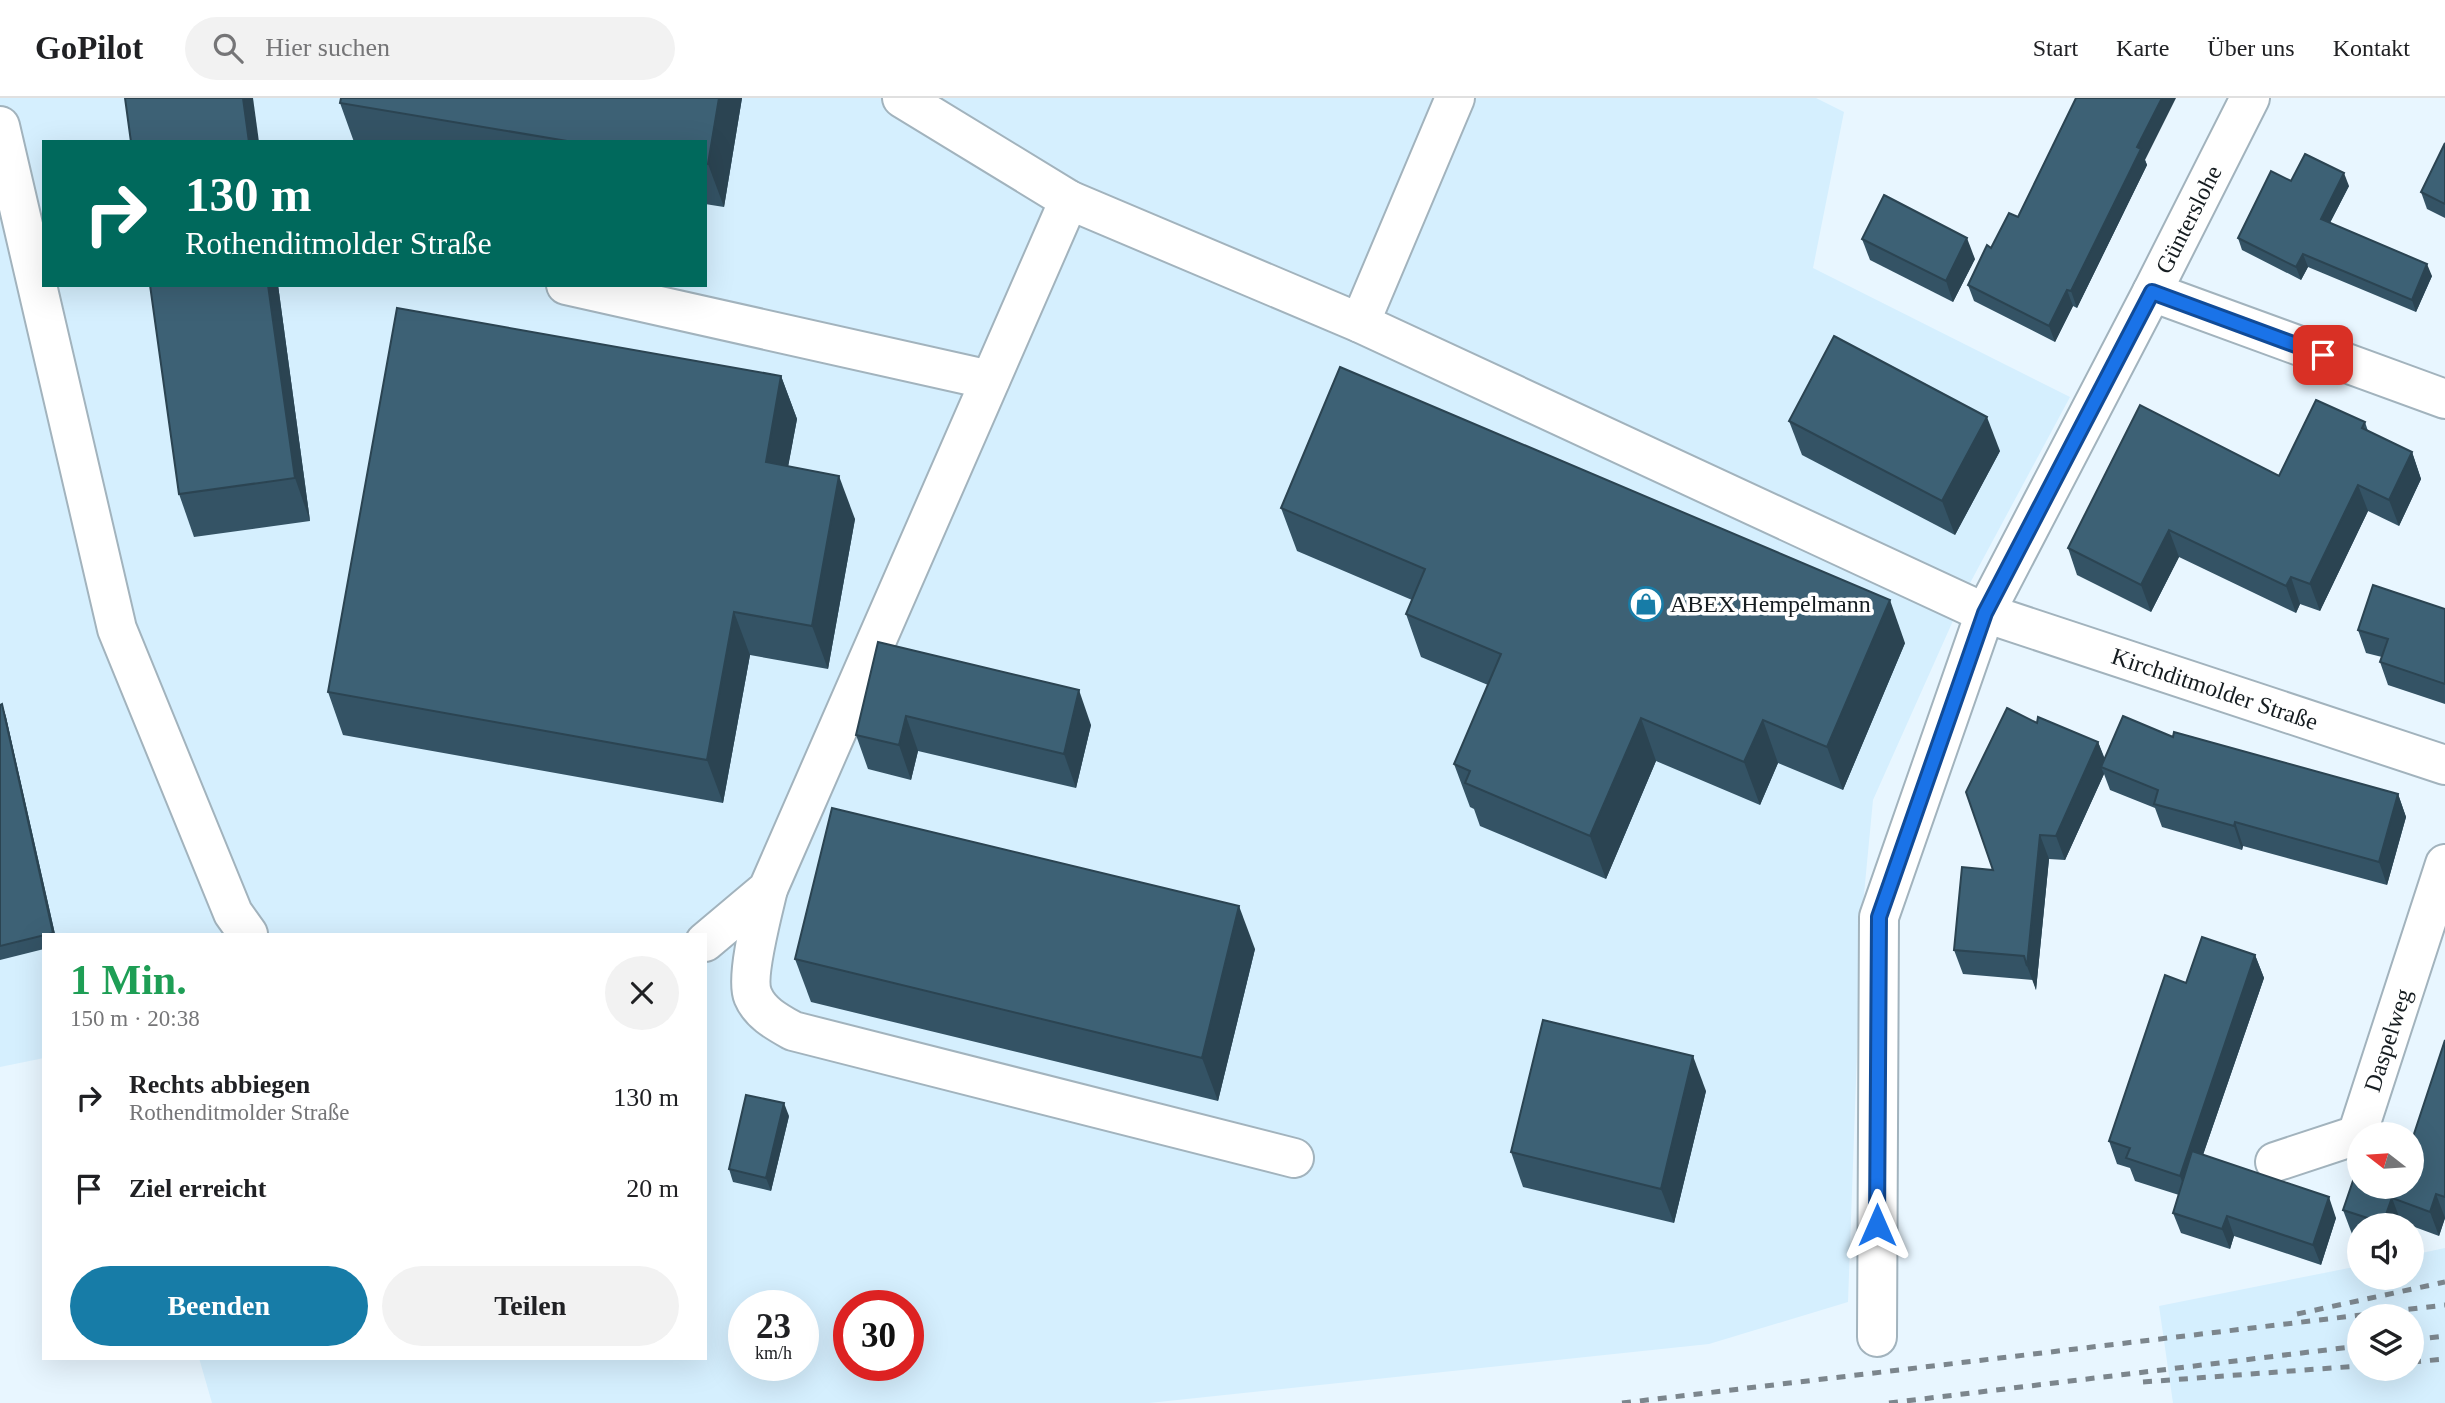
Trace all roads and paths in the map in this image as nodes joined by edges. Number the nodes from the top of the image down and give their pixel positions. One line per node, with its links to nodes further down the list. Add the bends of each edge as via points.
1 (902, 98): 5 (street, Kirchditmolder Straße)
2 (1455, 98): 8 (street)
3 (2250, 98): 7 (street, Günterslohe)
4 (0, 126): 15 (street, via 117,629 233,913)
5 (1069, 200): 8 (street, Kirchditmolder Straße); 9 (street)
6 (575, 287): 9 (street)
7 (2152, 292): 10 (street); 11 (street, Günterslohe)
8 (1360, 323): 11 (street, Kirchditmolder Straße)
9 (990, 380): 14 (street)
10 (2445, 399)
11 (1985, 613): 12 (street, Kirchditmolder Straße); 19 (street, Günterslohe, via 1879,917)
12 (2445, 765)
13 (2445, 864): 18 (street, Daspelweg, via 2357,1135)
14 (768, 889): 16 (street); 17 (street, via 753,962 752,995 770,1019 793,1031)
15 (247, 933)
16 (707, 940)
17 (1294, 1158)
18 (2275, 1162)
19 (1877, 1337)

